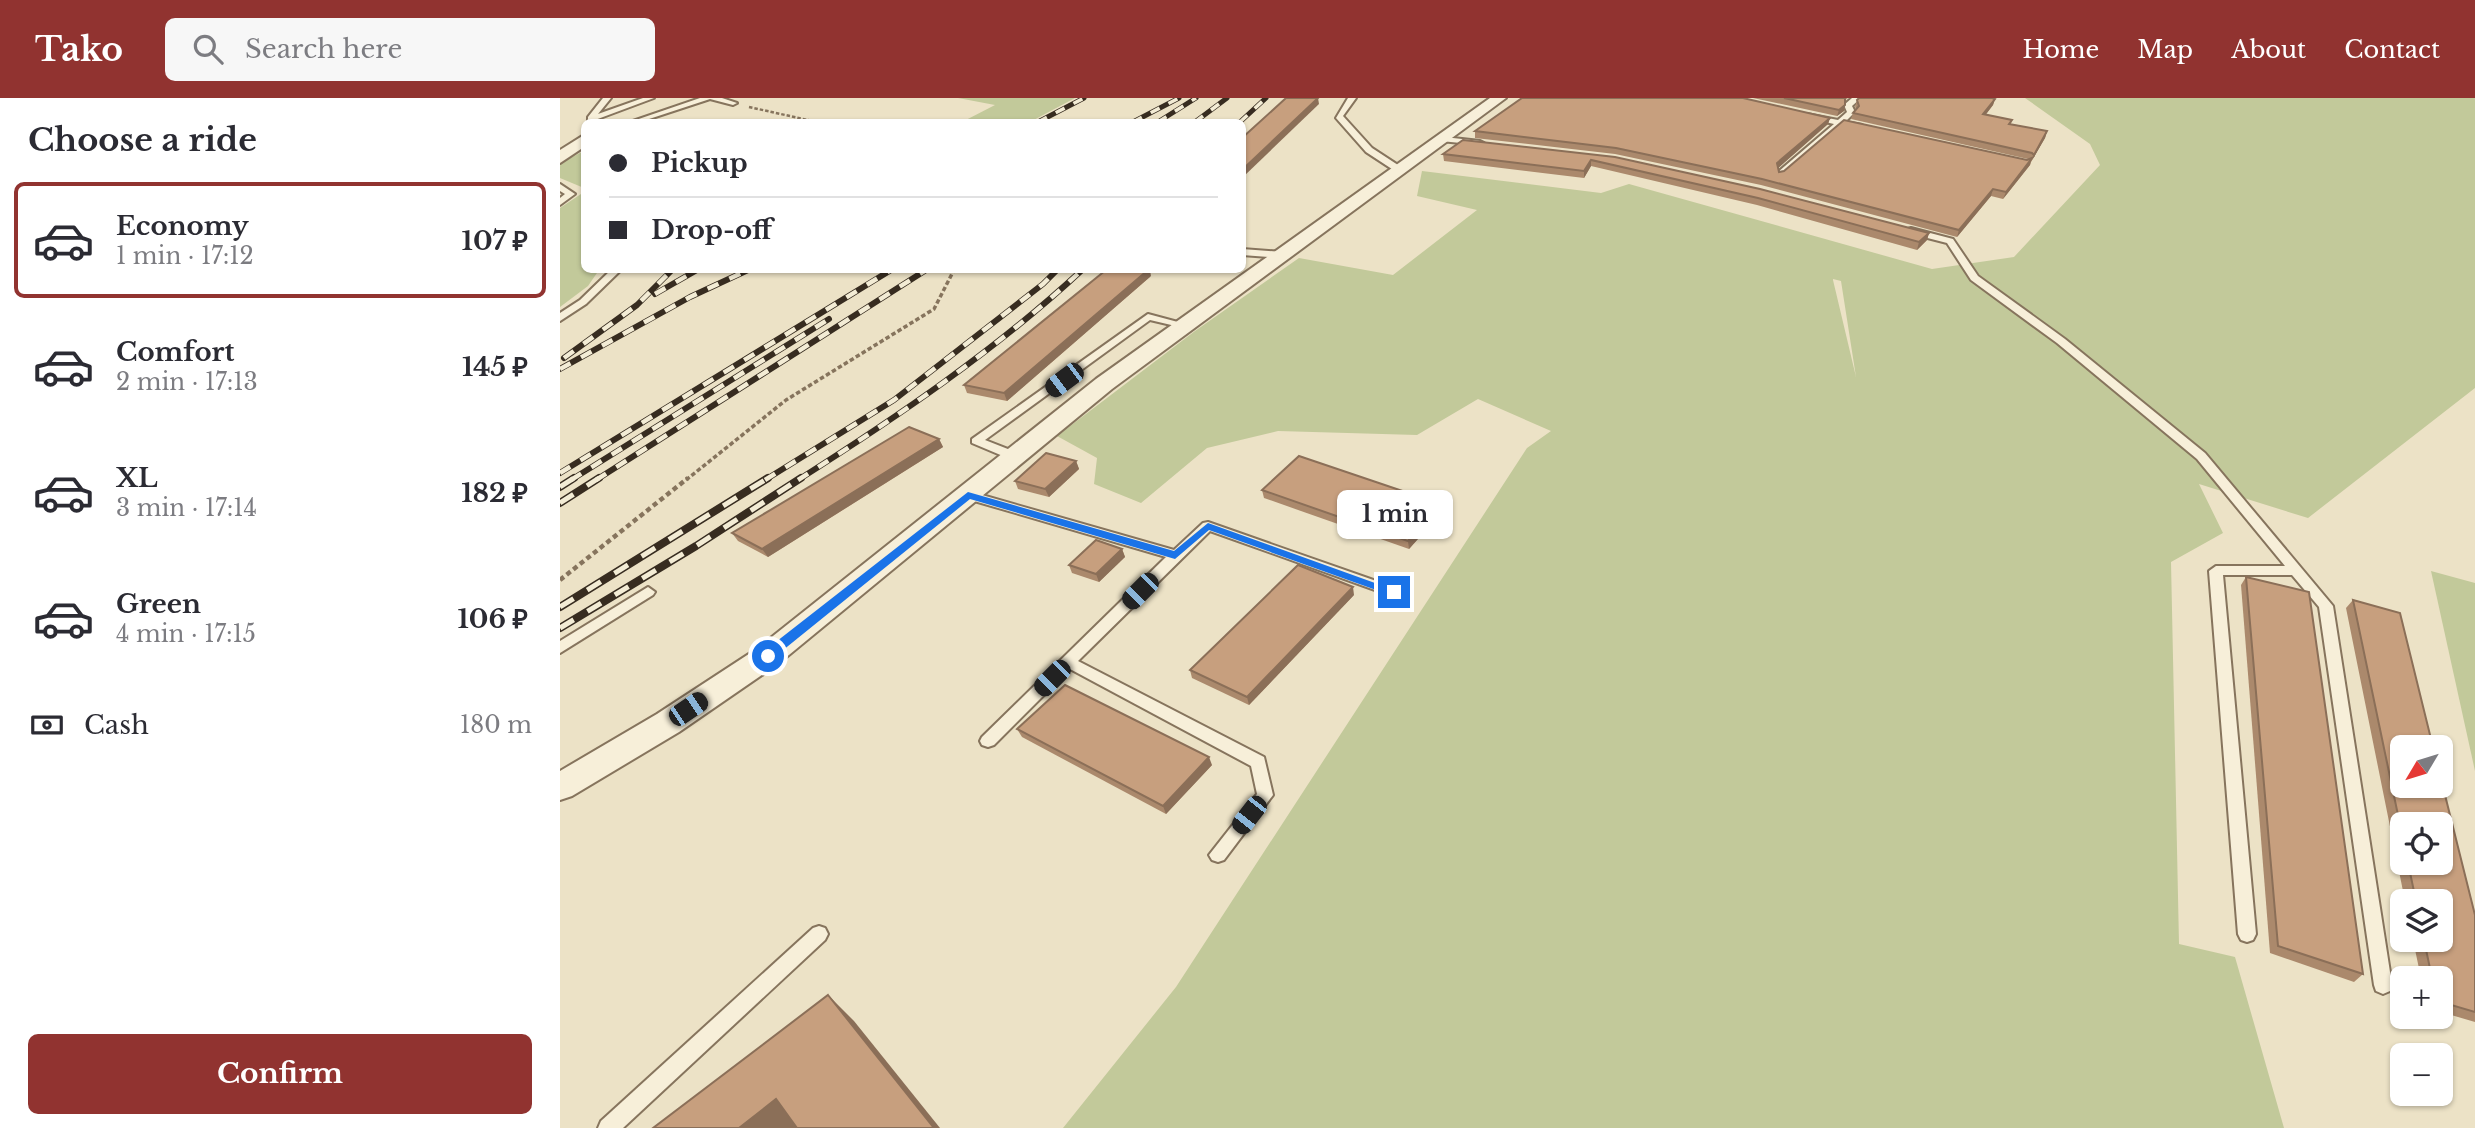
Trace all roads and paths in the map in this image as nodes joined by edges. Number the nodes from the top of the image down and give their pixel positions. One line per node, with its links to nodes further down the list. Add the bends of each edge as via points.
1 (607, 98): 10 (lane)
2 (650, 98): 11 (lane)
3 (707, 98): 12 (lane)
4 (713, 98): 8 (lane)
5 (1352, 98): 20 (lane, via 1339,116 1369,150)
6 (1499, 98): 16 (street)
7 (1857, 98): 14 (lane, via 1848,105 1851,112)
8 (733, 103): 13 (path)
9 (1803, 115): 14 (lane)
10 (592, 119)
11 (594, 119)
12 (643, 119)
13 (804, 119)
14 (1840, 123): 15 (lane); 21 (lane)
15 (1866, 128)
16 (1444, 139): 18 (lane); 20 (street)
17 (581, 142): 19 (street)
18 (1496, 145)
19 (562, 156)
20 (1398, 169): 26 (street)
21 (1781, 174)
22 (560, 187): 23 (lane, via 571,194)
23 (560, 202)
24 (1899, 228): 34 (lane, via 1950,241 1973,278 2061,341 2201,456)
25 (1246, 251): 26 (lane)
26 (1282, 255): 30 (street)
27 (613, 273): 29 (lane)
28 (952, 273): 35 (path, via 934,309 786,400)
29 (560, 318)
30 (1184, 325): 31 (street); 31 (lane, via 1148,317 976,441)
31 (1014, 456): 32 (street)
32 (968, 495): 33 (lane); 41 (street, via 768,656)
33 (1175, 555): 37 (lane, via 1208,526); 39 (lane)
34 (2297, 570): 44 (lane, via 2216,571); 45 (lane, via 2326,606)
35 (560, 580)
36 (648, 592): 38 (lane)
37 (1394, 592)
38 (560, 648)
39 (1068, 662): 40 (lane); 42 (lane, via 1258,762 1265,795)
40 (988, 741)
41 (560, 787)
42 (1218, 855)
43 (819, 934): 46 (lane)
44 (2247, 934)
45 (2384, 985)
46 (608, 1128)

